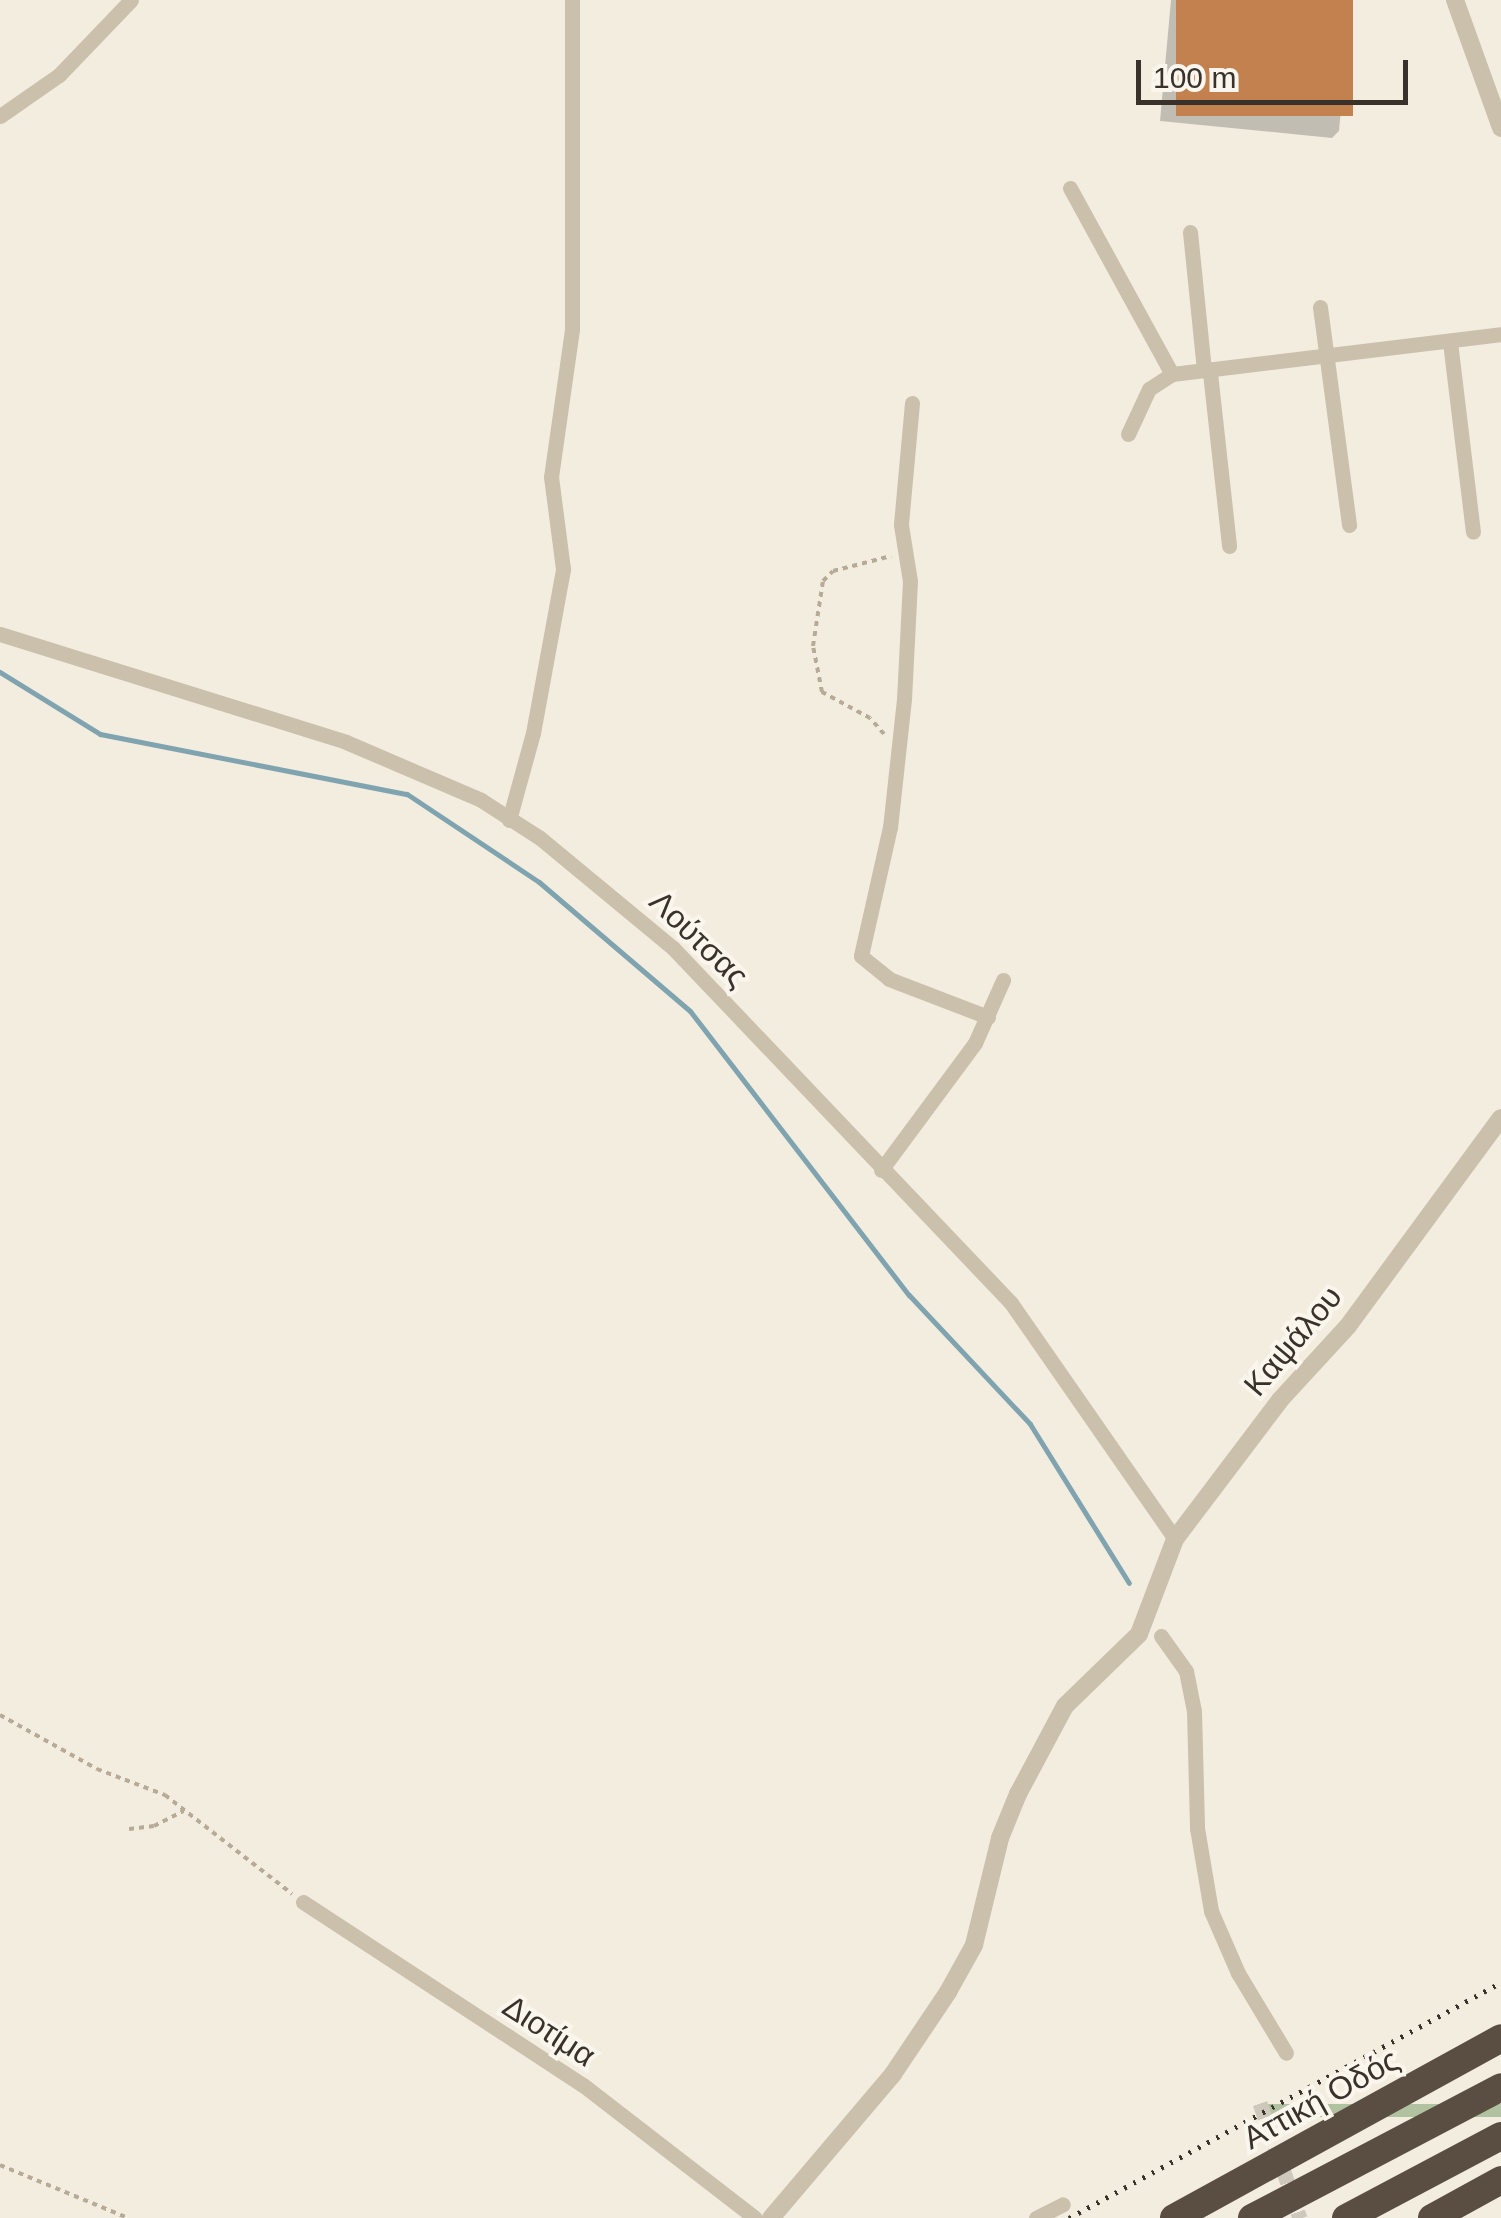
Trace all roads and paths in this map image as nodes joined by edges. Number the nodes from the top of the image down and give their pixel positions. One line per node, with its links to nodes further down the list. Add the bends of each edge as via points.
1 (131, 0): 4 (street, via 59,76)
2 (572, 0): 22 (street, via 572,329 551,476 563,569 533,733)
3 (1455, 0): 5 (street)
4 (0, 116)
5 (1501, 128)
6 (1070, 188): 13 (street)
7 (1190, 232): 12 (street)
8 (1320, 307): 11 (street)
9 (1501, 334): 10 (street)
10 (1450, 342): 11 (street); 17 (street)
11 (1327, 358): 12 (street); 16 (street)
12 (1207, 371): 13 (street); 19 (street)
13 (1172, 374): 15 (street, via 1149,389)
14 (912, 403): 18 (street)
15 (1128, 434)
16 (1349, 525)
17 (1473, 532)
18 (904, 546): 21 (street, via 911,611); 21 (path, via 886,560 833,571 822,581 813,646 822,692 870,718)
19 (1229, 546)
20 (0, 634): 22 (street, Λούτσας, via 346,742 481,800)
21 (897, 767): 24 (street, via 860,956 890,979)
22 (509, 820): 26 (street, Λούτσας, via 673,948)
23 (1003, 980): 24 (street)
24 (988, 1016): 26 (street)
25 (1501, 1118): 27 (street, Καψάλου, via 1348,1326 1280,1400)
26 (881, 1170): 27 (street, Λούτσας, via 1010,1303)
27 (1175, 1539): 42 (street, Καψάλου, via 1139,1634 1065,1706 1040,1750 1000,1838 974,1945 948,1992 893,2074)
28 (1161, 1636): 34 (street, via 1186,1671 1194,1711 1197,1828 1211,1911 1238,1973)
29 (0, 1716): 30 (path, via 96,1770 146,1784)
30 (184, 1810): 31 (path, via 154,1826); 32 (path)
31 (128, 1829)
32 (303, 1902): 41 (street, Διοτίμα, via 583,2086)
33 (1501, 2038): 44 (highway, Αττική Οδός)
34 (1286, 2053)
35 (1501, 2087): 45 (highway)
36 (1501, 2136): 46 (highway)
37 (0, 2165): 40 (path)
38 (1501, 2180): 47 (highway)
39 (1063, 2204): 43 (street)
40 (128, 2218)
41 (756, 2218)
42 (771, 2218)
43 (1036, 2218)
44 (1174, 2218)
45 (1252, 2218)
46 (1346, 2218)
47 (1432, 2218)

